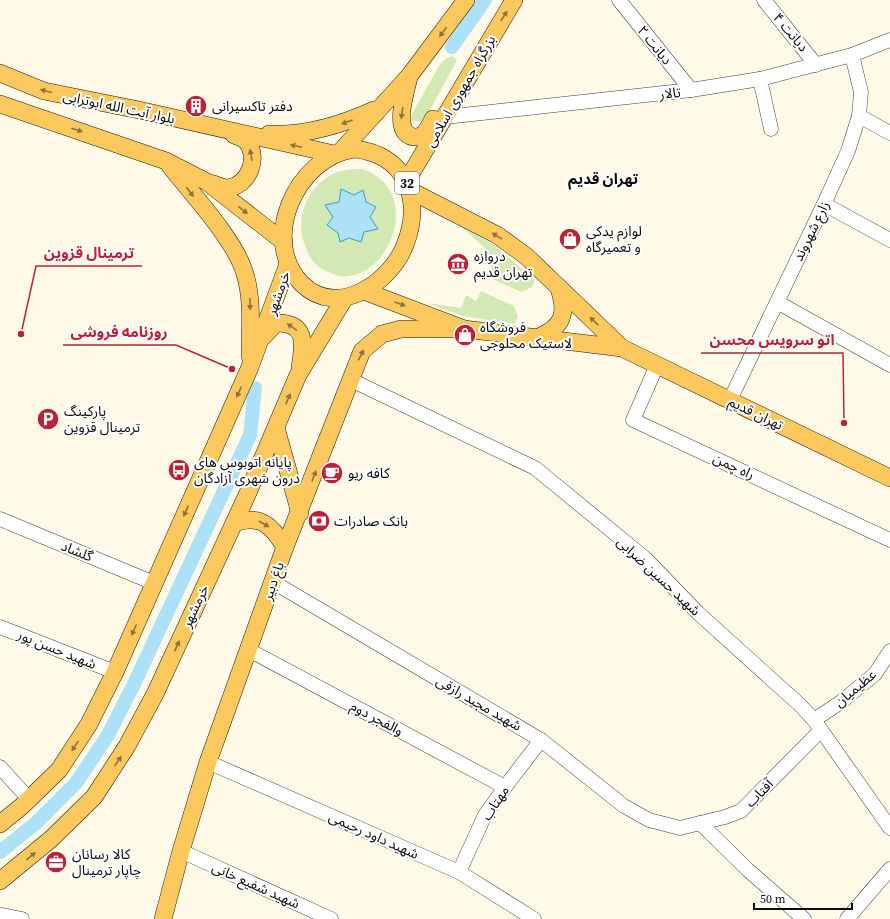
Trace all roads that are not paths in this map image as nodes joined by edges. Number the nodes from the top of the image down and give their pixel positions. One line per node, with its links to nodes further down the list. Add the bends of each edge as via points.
1 (466, 0): 10 (main road, 32, one-way to 10)
2 (514, 0): 6 (main road, بزرگراه جمهوری اسلامی / 32, one-way to 2)
3 (619, 0): 12 (street, دیانت ۲)
4 (764, 0): 8 (street, دیانت ۴)
5 (890, 40): 7 (street, تالار)
6 (480, 55): 10 (main road, one-way to 6, via 401,124 404,132 419,137 424,135 464,67); 16 (main road, بزرگراه جمهوری اسلامی / 32)
7 (852, 55): 8 (street, تالار); 15 (street, زارع شهروند, via 861,92)
8 (816, 65): 11 (street, تالار)
9 (0, 73): 18 (main road, بلوار آیت الله ابوترابی / 32, one-way to 9, via 44,91)
10 (410, 75): 14 (main road, 32)
11 (760, 79): 12 (street, تالار); 17 (street)
12 (691, 90): 16 (street, تالار)
13 (0, 104): 21 (main road, بلوار آیت الله ابوترابی, one-way to 21)
14 (382, 106): 18 (main road, one-way to 18, via 345,124 314,131 274,134); 20 (main road, 32)
15 (859, 116): 19 (street); 24 (street, زارع شهروند, via 848,151)
16 (445, 118): 23 (main road, بزرگراه جمهوری اسلامی / 32)
17 (771, 129)
18 (227, 131): 20 (main road, بلوار آیت الله ابوترابی / 32, one-way to 18); 22 (main road, one-way to 18, via 227,188 234,186 245,178 252,166 252,152 245,140)
19 (890, 134)
20 (337, 153): 23 (main road, 32, via 354,149 380,155 391,162); 26 (main road, 32, via 320,162 304,178 292,197 285,219)
21 (166, 161): 22 (main road, بلوار آیت الله ابوترابی); 38 (main road, one-way to 38, via 236,251 245,273 250,296)
22 (207, 182): 26 (main road, بلوار آیت الله ابوترابی, one-way to 26)
23 (408, 186): 28 (main road, one-way to 23, via 526,256 497,235); 29 (main road, 32, via 411,225 405,245 391,269)
24 (824, 204): 25 (street); 31 (street, زارع شهروند)
25 (890, 240)
26 (284, 242): 27 (main road, 32)
27 (288, 264): 30 (main road, 32, via 295,276 317,294); 34 (main road, خرمشهر)
28 (559, 288): 33 (main road, via 563,313 559,323 551,332); 35 (main road, one-way to 28)
29 (364, 291): 30 (main road, 32); 32 (main road, one-way to 32)
30 (344, 299): 39 (main road, خرمشهر)
31 (777, 302): 37 (street); 41 (street, زارع شهروند)
32 (464, 329): 33 (main road); 40 (main road, باغ دبیر, one-way to 32, via 362,351 382,334 401,329)
33 (539, 337): 35 (main road)
34 (261, 338): 38 (main road, خرمشهر); 39 (main road, one-way to 34, via 303,348 302,337 296,328 285,323 276,323)
35 (622, 348): 36 (main road, تهران قدیم)
36 (657, 365): 41 (main road, تهران قدیم); 47 (street, راه چمن, via 633,420)
37 (890, 366)
38 (250, 367): 50 (main road, خرمشهر, one-way to 50)
39 (298, 375): 42 (main road, خرمشهر, one-way to 39)
40 (351, 380): 44 (main road, باغ دبیر, one-way to 40); 55 (street, شهید حسین ضرابی, via 535,468 646,559 698,613 760,668)
41 (730, 400): 43 (main road, تهران قدیم)
42 (276, 428): 44 (main road); 46 (main road, خرمشهر)
43 (890, 478)
44 (300, 513): 48 (main road, باغ دبیر)
45 (0, 519): 50 (street, گلشاد)
46 (234, 523): 48 (main road, one-way to 48, via 250,519 266,524 273,529); 68 (main road, خرمشهر, one-way to 46, via 51,839 94,798 127,746 155,694)
47 (890, 540)
48 (285, 548): 49 (main road, باغ دبیر)
49 (273, 582): 52 (main road, باغ دبیر); 56 (street, شهید مجید رازقی)
50 (154, 583): 54 (main road, خرمشهر, one-way to 54)
51 (0, 627): 54 (street, شهید حسن پور)
52 (249, 650): 57 (main road, باغ دبیر); 59 (street, والفجر دوم)
53 (890, 651): 55 (street, عظیمیان, via 875,674)
54 (115, 672): 60 (main road, خرمشهر, one-way to 60, via 89,724 59,770)
55 (818, 725): 61 (street, آفتاب, via 742,811); 64 (street, شهید حسین ضرابی)
56 (541, 740): 59 (street, مهتاب); 63 (street, شهید مجید رازقی, via 624,806 649,820)
57 (208, 762): 65 (main road, باغ دبیر); 66 (street, شهید داود رحیمی)
58 (0, 767): 60 (street)
59 (505, 787): 66 (street, مهتاب, via 485,815)
60 (29, 799): 62 (main road, خرمشهر)
61 (700, 823): 63 (street, آفتاب); 74 (street)
62 (0, 824)
63 (680, 828)
64 (890, 828)
65 (181, 851): 71 (main road, باغ دبیر); 72 (street, شهید شفیع خانی)
66 (459, 872): 73 (street, شهید داود رحیمی)
67 (889, 873): 75 (street)
68 (0, 880)
69 (1, 916): 70 (street)
70 (22, 919)
71 (163, 919)
72 (331, 919)
73 (534, 919)
74 (804, 919)
75 (846, 919)

